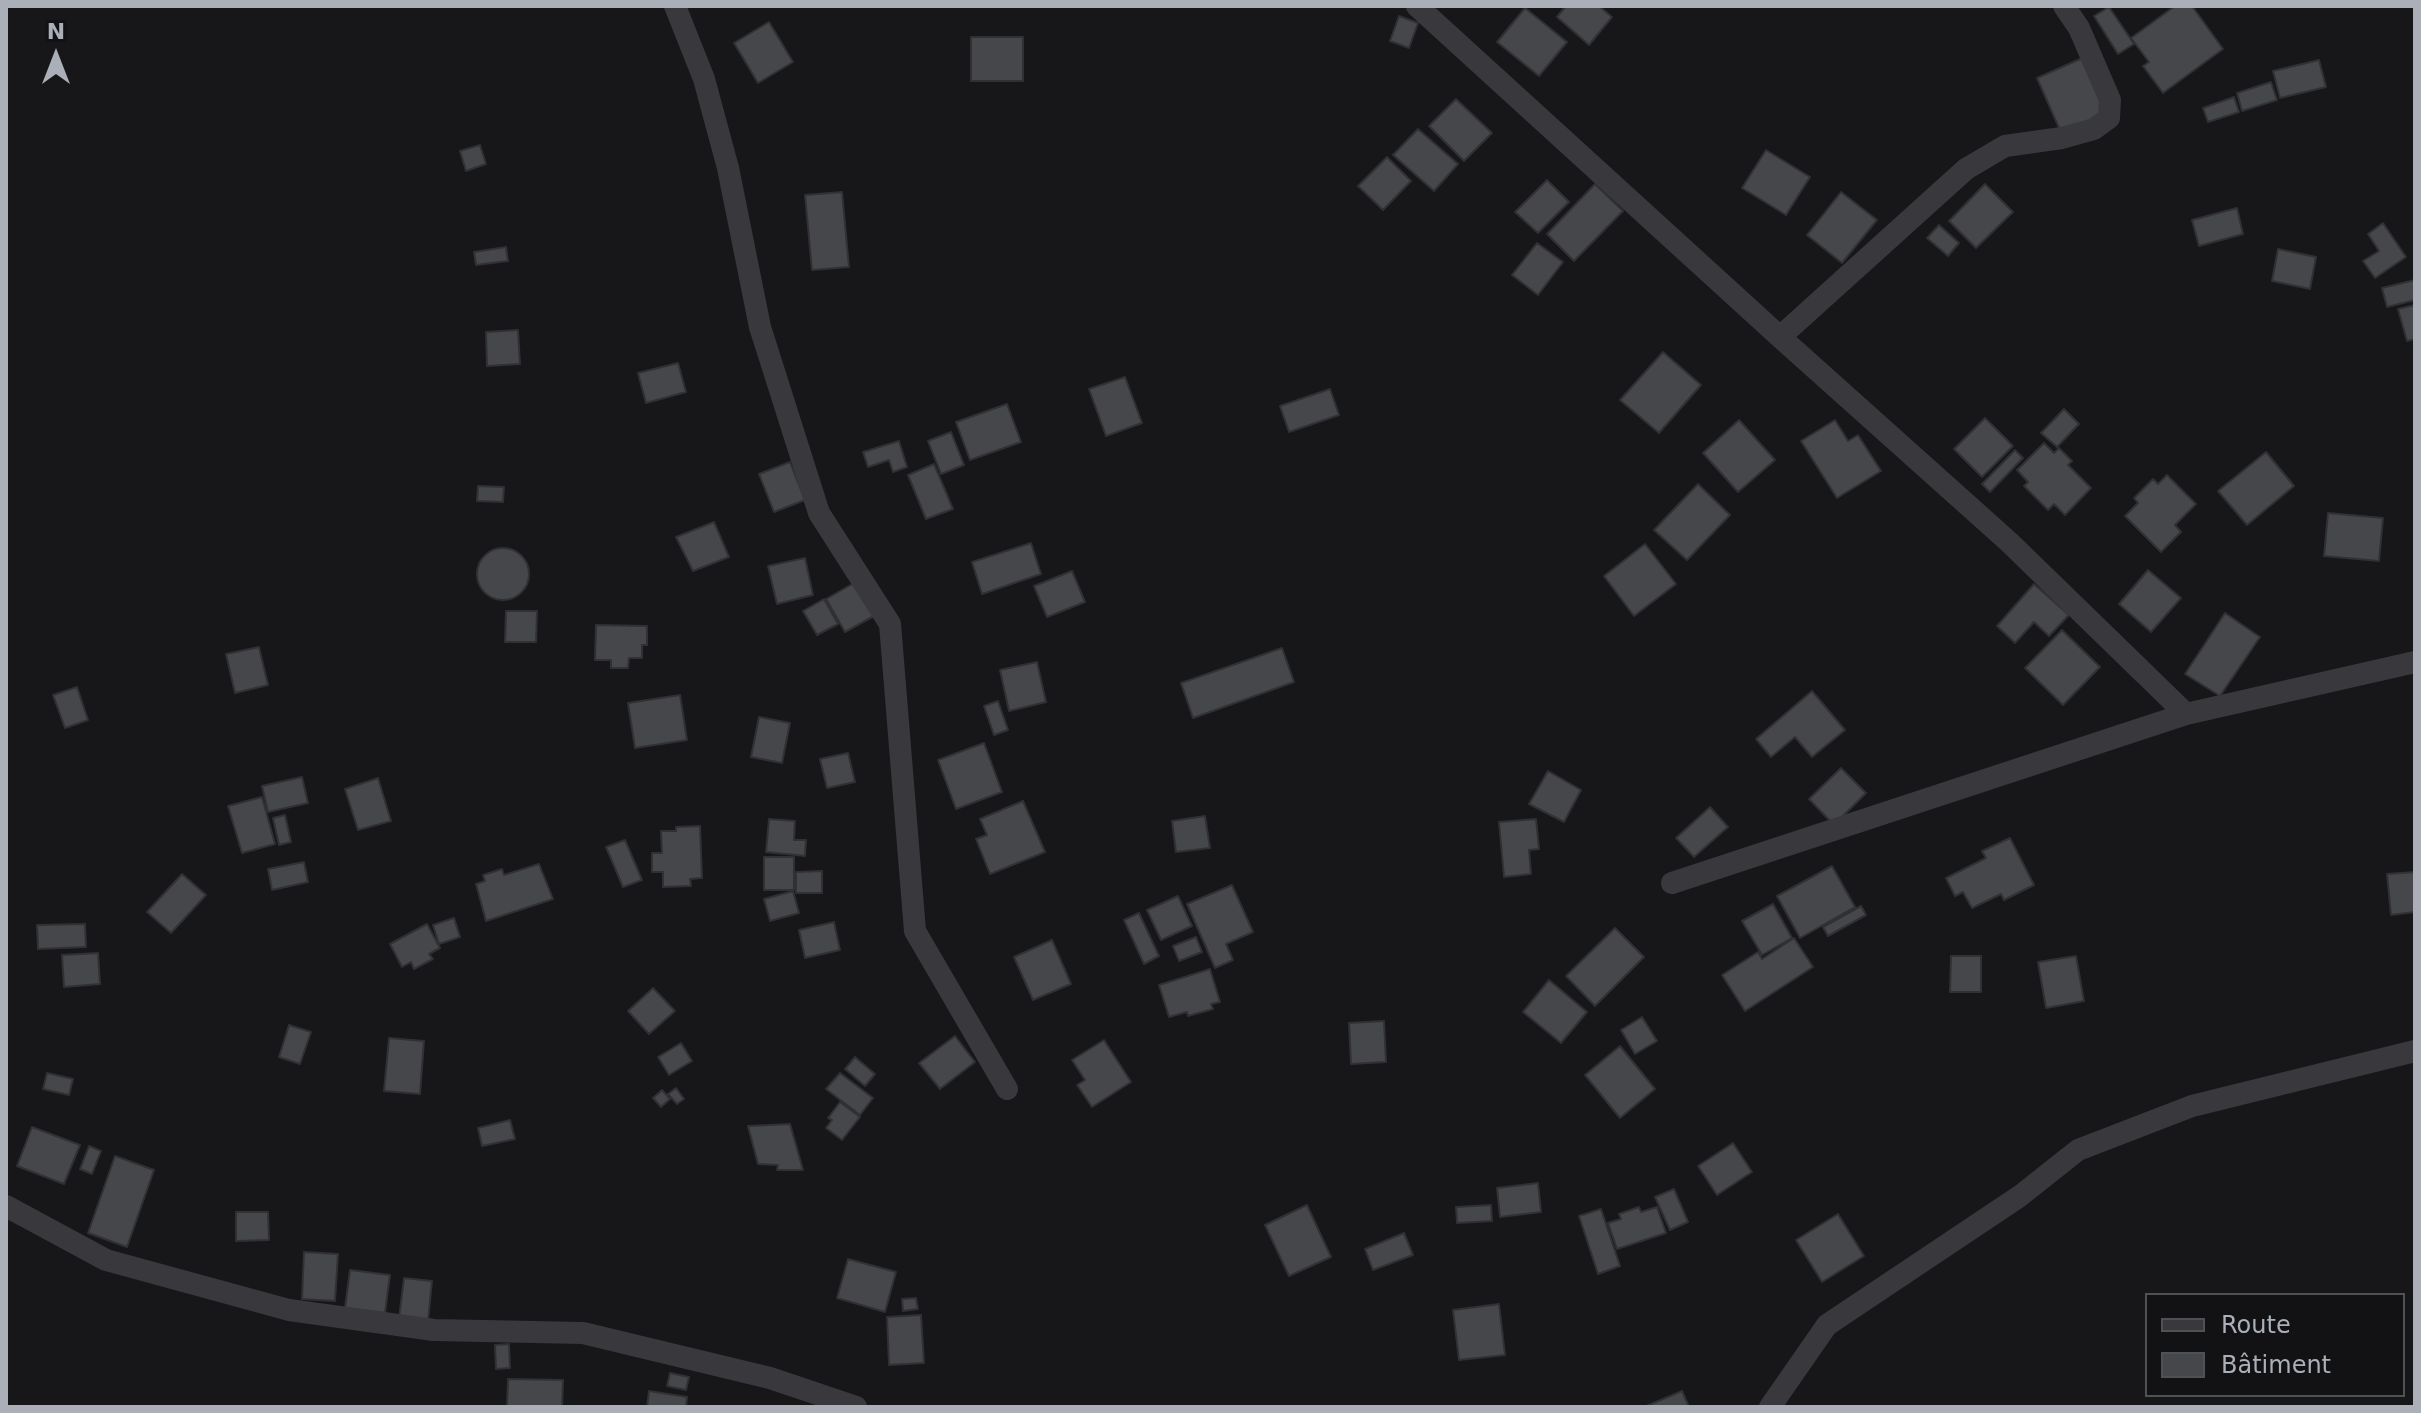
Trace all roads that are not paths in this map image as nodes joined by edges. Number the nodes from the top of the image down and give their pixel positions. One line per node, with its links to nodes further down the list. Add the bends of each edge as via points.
1 (675, 6): 9 (street, via 708,94 760,327 819,513 890,624 915,931)
2 (1417, 6): 4 (street)
3 (2064, 6): 4 (street, via 2110,100 2109,118 2094,129 2062,138 2005,146 1966,169)
4 (1780, 337): 6 (street, via 2009,542)
5 (2415, 662): 6 (street)
6 (2186, 714): 7 (street)
7 (1672, 883)
8 (2415, 1051): 12 (street, via 2192,1106 2078,1150 2020,1196 1827,1325)
9 (1007, 1089)
10 (6, 1206): 11 (street, via 106,1260 289,1310 434,1330 583,1333 770,1378)
11 (856, 1407)
12 (1770, 1407)

